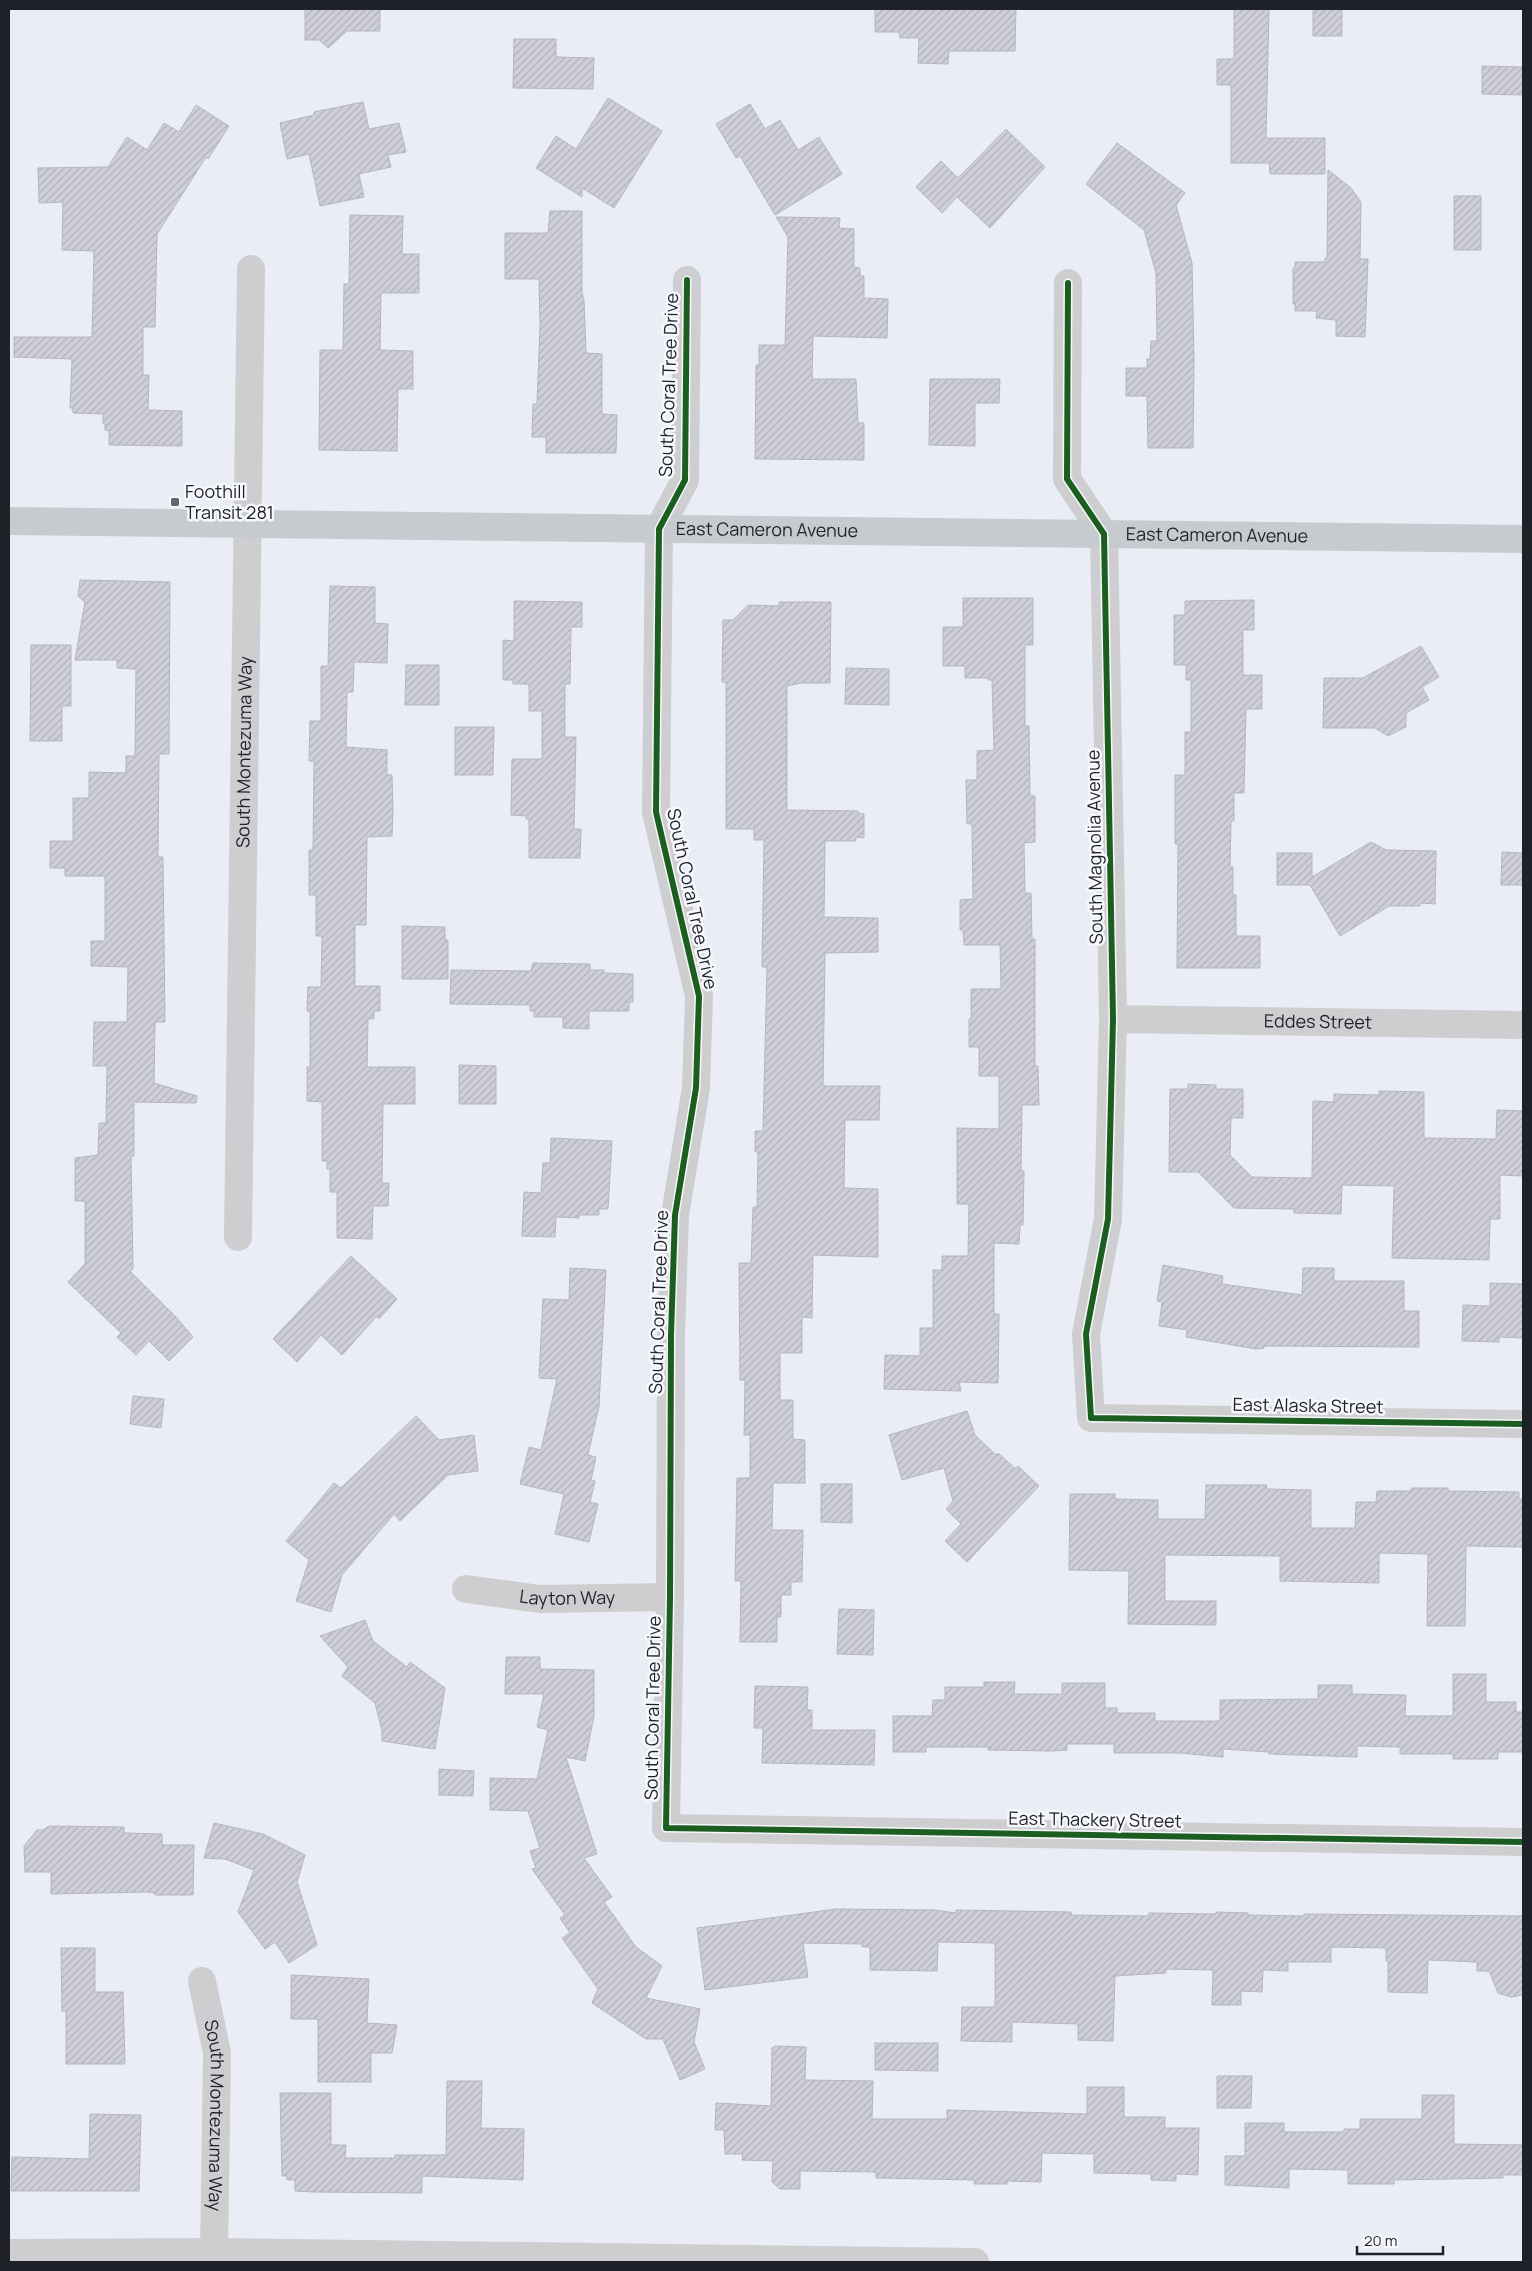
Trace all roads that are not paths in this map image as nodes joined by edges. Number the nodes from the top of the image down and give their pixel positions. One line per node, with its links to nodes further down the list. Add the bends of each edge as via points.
1 (251, 269): 5 (street, South Montezuma Way)
2 (687, 280): 6 (street, South Coral Tree Drive, via 685,480)
3 (1068, 283): 7 (street, via 1067,479)
4 (9, 521): 5 (main road, East Cameron Avenue)
5 (249, 523): 6 (main road, East Cameron Avenue); 11 (street, South Montezuma Way)
6 (659, 529): 7 (main road, East Cameron Avenue); 15 (street, South Coral Tree Drive, via 656,812 699,996 696,1088 675,1216)
7 (1104, 534): 8 (main road, East Cameron Avenue); 9 (street, South Magnolia Avenue)
8 (1523, 539)
9 (1113, 1019): 10 (street, Eddes Street); 12 (street, South Magnolia Avenue, via 1108,1219 1086,1334)
10 (1523, 1025)
11 (238, 1236)
12 (1092, 1418): 13 (street, East Alaska Street)
13 (1523, 1424)
14 (466, 1589): 15 (street, Layton Way, via 540,1599)
15 (670, 1597): 16 (street, South Coral Tree Drive)
16 (666, 1828): 17 (street, East Thackery Street)
17 (1523, 1842)
18 (202, 1981): 19 (street, South Montezuma Way, via 217,2053)
19 (214, 2252): 21 (street); 22 (street)
20 (9, 2253): 21 (street)
21 (76, 2258)
22 (974, 2262)

